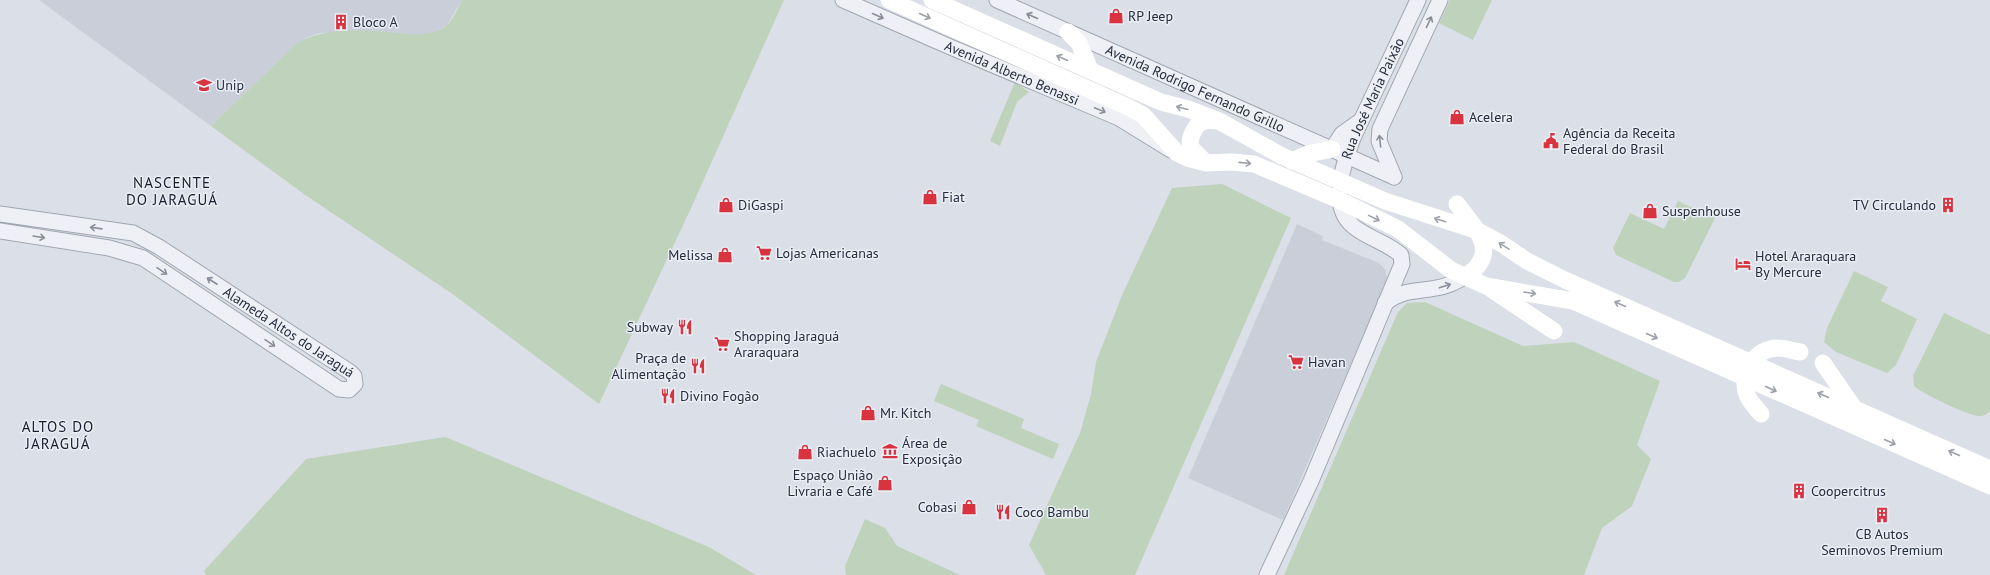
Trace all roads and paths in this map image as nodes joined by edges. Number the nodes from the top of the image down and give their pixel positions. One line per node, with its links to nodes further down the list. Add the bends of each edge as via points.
1 (843, 0): 11 (street, Avenida Alberto Benassi, one-way to 11, via 1119,118)
2 (889, 0): 11 (main road, one-way to 11, via 1128,107 1143,115)
3 (932, 0): 8 (main road, one-way to 3)
4 (996, 0): 7 (street, Avenida Rodrigo Fernando Grillo, one-way to 4)
5 (1418, 0): 10 (street, Rua José Maria Paixão, via 1359,122 1342,134)
6 (1440, 0): 14 (street, Rua José Maria Paixão, one-way to 6, via 1379,141 1380,129)
7 (1068, 32): 8 (main road, via 1079,43); 10 (street, Avenida Rodrigo Fernando Grillo)
8 (1090, 70): 9 (main road, one-way to 8, via 1161,102)
9 (1219, 121): 12 (main road); 13 (main road, via 1203,121 1191,136 1191,148)
10 (1339, 152): 12 (main road, via 1308,154); 14 (street, Avenida Rodrigo Fernando Grillo); 15 (street, Rua José Maria Paixão)
11 (1177, 153): 13 (main road)
12 (1292, 161): 15 (main road)
13 (1206, 163): 16 (main road, one-way to 16, via 1254,164)
14 (1394, 177)
15 (1341, 183): 16 (street, Rua José Maria Paixão); 20 (main road, one-way to 15, via 1384,201)
16 (1339, 200): 21 (street, via 1346,218 1353,226 1390,246 1401,255); 22 (main road, one-way to 22, via 1398,229 1451,270)
17 (1457, 204): 20 (main road)
18 (0, 214): 19 (street, Alameda Altos do Jaraguá, one-way to 18, via 109,248 143,258 339,389 349,390 354,384 355,379 350,372 159,247 133,233)
19 (0, 231)
20 (1478, 231): 22 (main road, via 1484,244 1484,253 1475,270); 29 (main road, one-way to 20, via 1527,261)
21 (1402, 264): 24 (street, via 1408,280); 25 (street)
22 (1466, 276): 23 (main road); 24 (street, one-way to 22, via 1451,284)
23 (1486, 286): 26 (main road); 29 (main road, one-way to 29, via 1573,301)
24 (1422, 289): 25 (street, via 1404,292)
25 (1385, 303): 34 (street, via 1311,481)
26 (1554, 331)
27 (1800, 352): 29 (main road, via 1778,348 1767,350 1758,354)
28 (1823, 363): 30 (main road)
29 (1748, 370): 30 (main road, one-way to 29); 31 (main road, via 1748,397); 33 (main road, one-way to 33)
30 (1855, 408): 32 (main road, one-way to 30)
31 (1761, 414)
32 (1990, 468)
33 (1990, 486)
34 (1267, 575)

